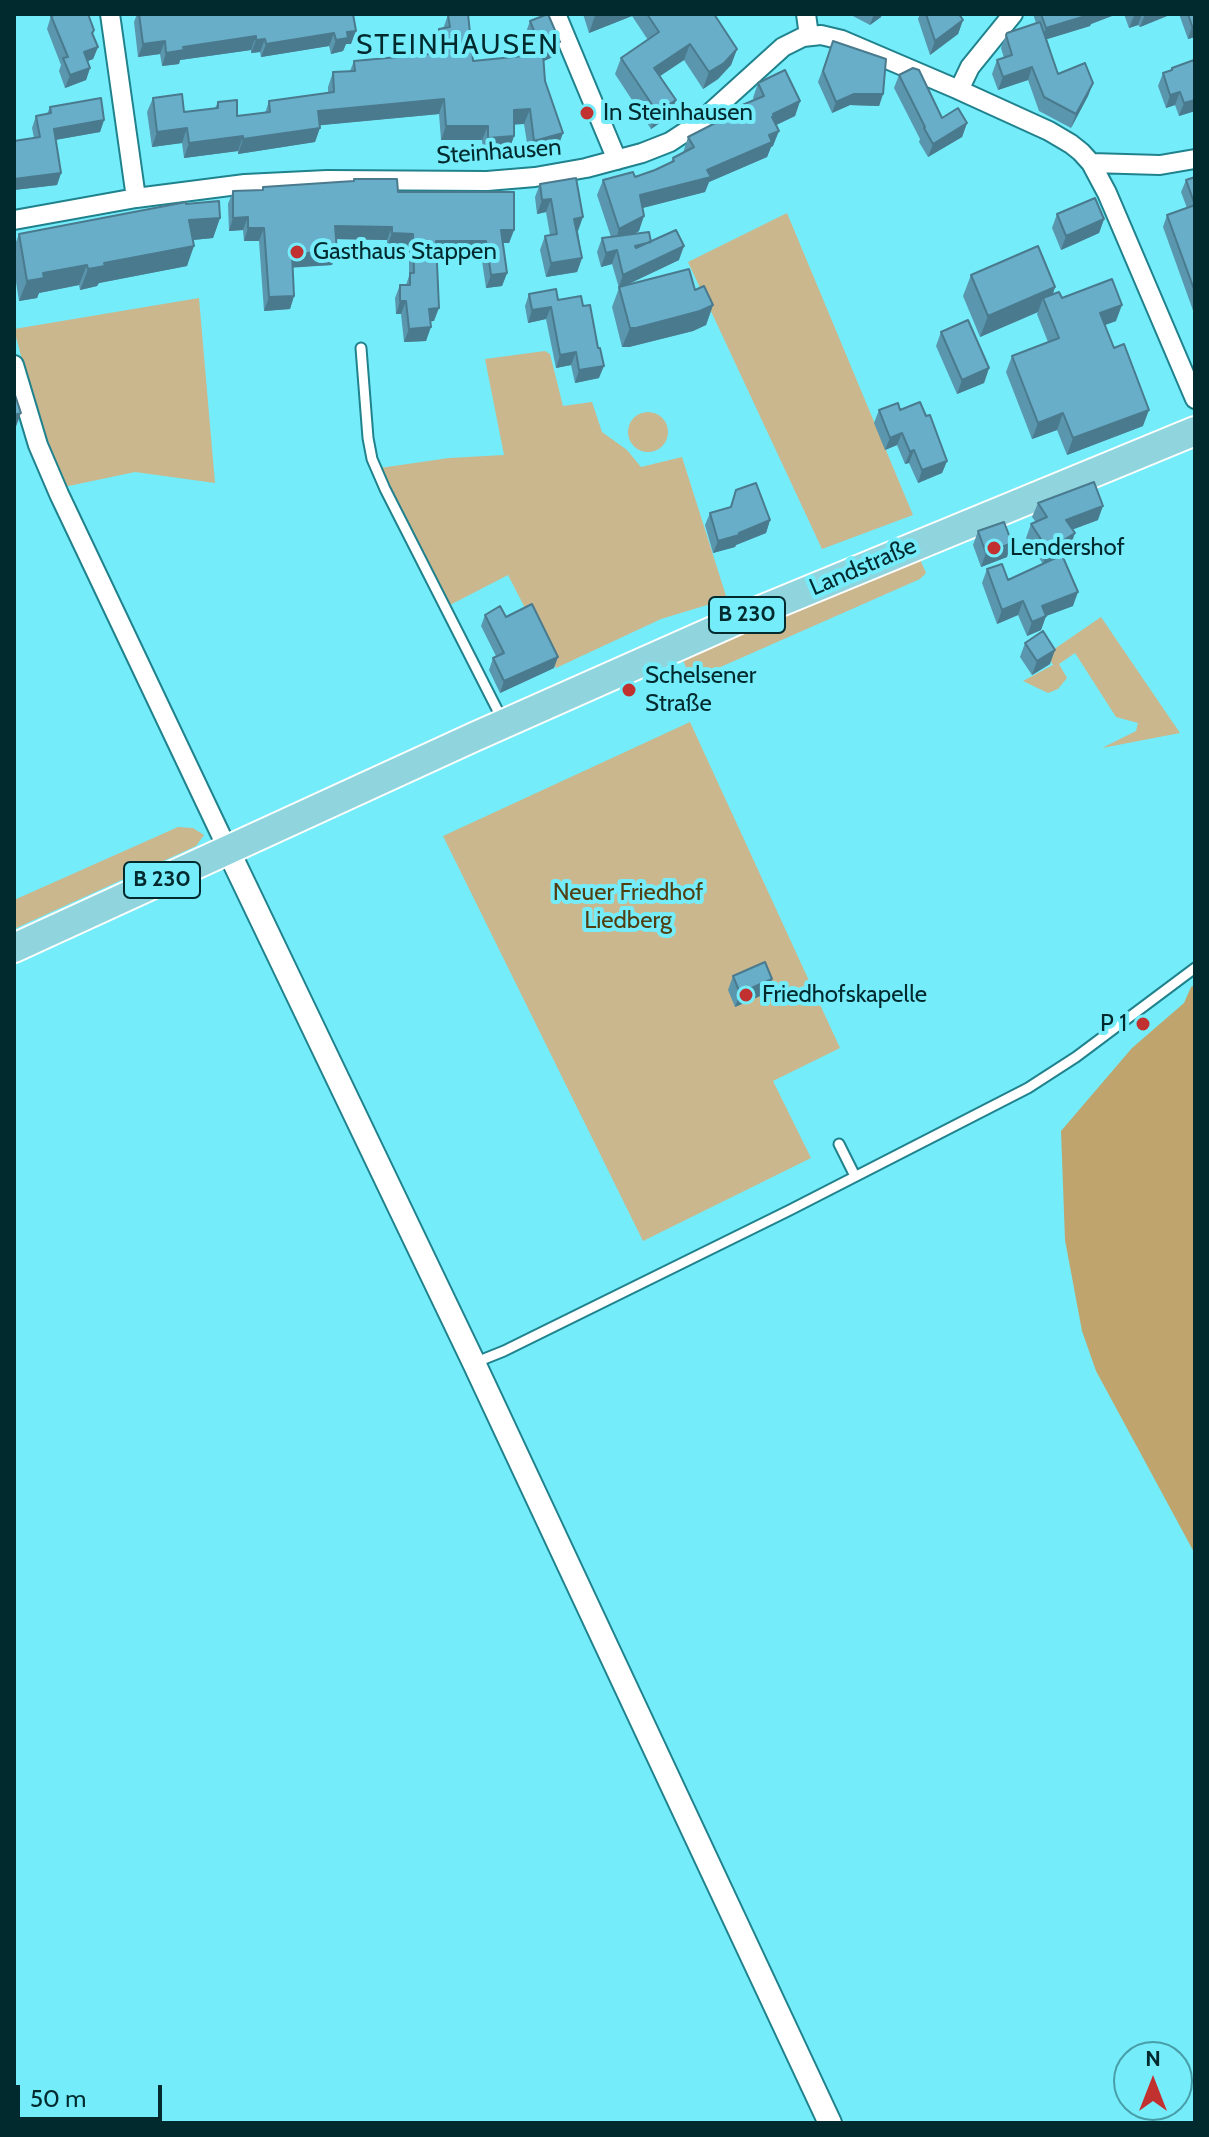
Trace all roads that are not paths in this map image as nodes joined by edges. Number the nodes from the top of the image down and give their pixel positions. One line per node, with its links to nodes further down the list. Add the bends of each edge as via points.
1 (110, 14): 10 (street)
2 (556, 14): 8 (street)
3 (806, 14): 5 (street)
4 (1013, 14): 6 (street, via 970,67)
5 (809, 36): 6 (street, via 842,40); 8 (street, Steinhausen, via 778,51 691,130)
6 (959, 90): 9 (street, via 1049,131)
7 (1195, 159): 9 (street, via 1160,165)
8 (617, 160): 10 (street, Steinhausen, via 500,181 267,182)
9 (1091, 163): 14 (street)
10 (136, 198): 11 (street, Steinhausen)
11 (14, 220)
12 (361, 348): 16 (lane, via 372,459)
13 (14, 365): 17 (street, via 59,494)
14 (1195, 399)
15 (1195, 431): 16 (main road, Landstraße / B 230, via 751,614)
16 (504, 724): 17 (main road, Landstraße / B 230)
17 (228, 850): 18 (main road, B 230); 22 (street)
18 (14, 948)
19 (1195, 968): 21 (lane, via 1049,1076)
20 (839, 1144): 21 (lane)
21 (855, 1176): 22 (lane)
22 (474, 1363): 23 (street)
23 (830, 2123)

